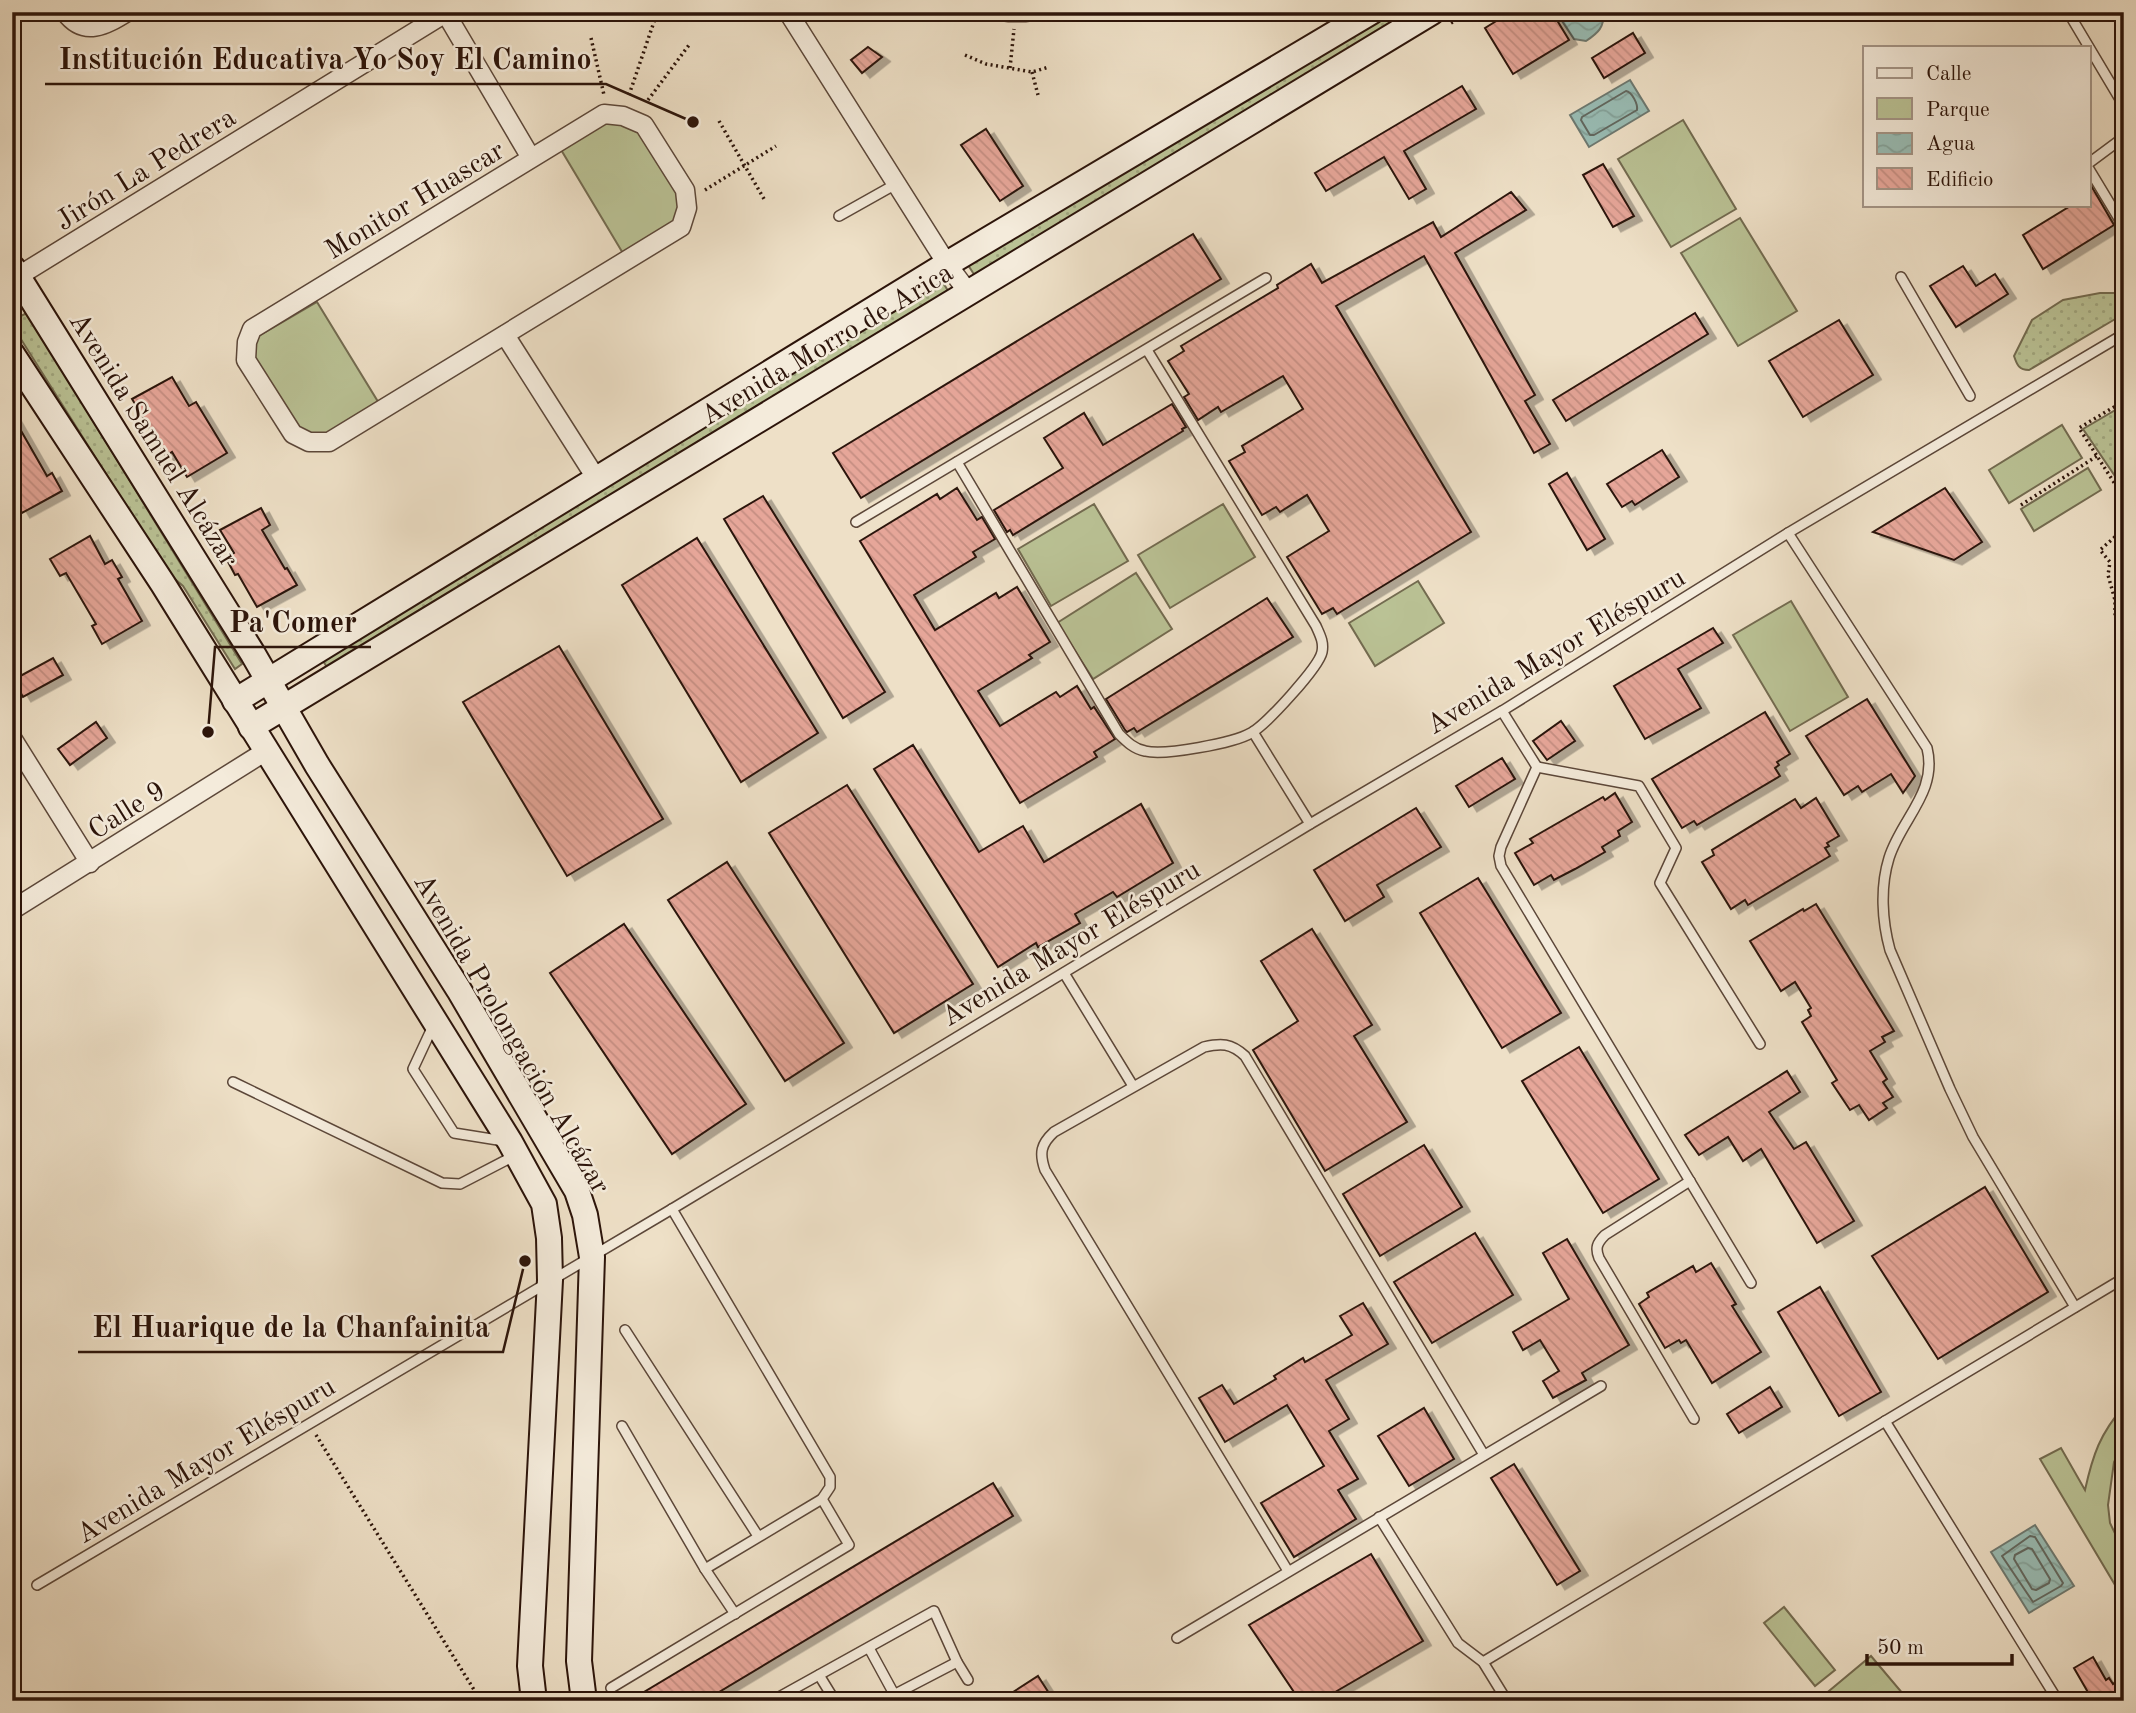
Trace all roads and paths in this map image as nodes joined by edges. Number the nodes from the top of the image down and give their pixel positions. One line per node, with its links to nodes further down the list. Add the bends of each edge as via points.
1 (65, 12): 2 (street, via 82,26 95,27)
2 (127, 12)
3 (446, 12): 26 (street); 36 (street, Jirón La Pedrera)
4 (788, 12): 30 (street)
5 (1371, 12): 35 (main road, Avenida Morro de Arica)
6 (1432, 12): 39 (main road, Avenida Morro de Arica)
7 (2068, 12): 12 (lane)
8 (657, 13): 19 (path)
9 (1017, 13): 16 (path)
10 (591, 38): 18 (path)
11 (689, 45): 21 (path)
12 (2088, 46)
13 (2090, 49): 22 (lane)
14 (965, 55): 16 (path)
15 (1049, 67): 17 (path)
16 (1010, 68): 17 (path)
17 (1032, 72): 20 (path)
18 (604, 95)
19 (629, 95)
20 (1038, 95)
21 (648, 100)
22 (2124, 106)
23 (719, 121): 28 (path)
24 (2124, 137): 27 (lane)
25 (776, 146): 28 (path)
26 (531, 158): 41 (street, Monitor Huascar, via 604,114 623,116 644,125 685,190 687,208 681,228); 41 (street, Monitor Huascar, via 252,329 246,360 293,434 309,442 329,442)
27 (2090, 162)
28 (744, 166): 31 (path); 32 (path)
29 (2090, 171): 34 (lane)
30 (896, 184): 33 (lane); 35 (street)
31 (705, 190)
32 (764, 199)
33 (839, 216)
34 (2124, 227)
35 (947, 264): 39 (street); 48 (main road, Avenida Morro de Arica)
36 (14, 274): 57 (main road, Avenida Samuel Alcázar)
37 (1901, 277): 44 (lane)
38 (1266, 278): 42 (lane)
39 (968, 292): 59 (main road, Avenida Morro de Arica)
40 (2124, 334): 55 (lane, Avenida Mayor Eléspuru)
41 (505, 335): 48 (street)
42 (1147, 350): 47 (lane); 62 (lane, via 1322,642 1322,655 1315,667)
43 (12, 354): 58 (main road)
44 (1970, 396)
45 (2124, 401): 46 (path, via 2079,428)
46 (2097, 456): 50 (path); 52 (path)
47 (957, 462): 54 (lane); 62 (lane, via 1128,743 1160,753 1234,740)
48 (596, 478): 57 (main road, Avenida Morro de Arica)
49 (2124, 481): 50 (path)
50 (2116, 486): 51 (path)
51 (2124, 498)
52 (2021, 505)
53 (2124, 517): 56 (path, via 2116,536 2101,550 2110,562 2115,614)
54 (856, 522)
55 (1788, 533): 60 (lane, Avenida Mayor Eléspuru); 82 (lane, via 1927,748 1930,775 1889,859 1885,932 1973,1137)
56 (2124, 630)
57 (268, 680): 58 (main road, Avenida Morro de Arica); 59 (main road, Avenida Prolongación Alcázar)
58 (234, 701): 61 (main road)
59 (283, 706): 61 (main road, Avenida Morro de Arica); 70 (main road, Avenida Prolongación Alcázar)
60 (1502, 711): 65 (lane); 66 (lane, Avenida Mayor Eléspuru)
61 (251, 727): 64 (main road, Avenida Prolongación Alcázar)
62 (1253, 732): 66 (lane)
63 (12, 738): 67 (street)
64 (266, 751): 67 (street, Calle 9); 71 (main road, Avenida Prolongación Alcázar)
65 (1537, 767): 72 (lane, via 1639,786 1676,848 1660,883); 76 (lane, via 1501,847 1502,866)
66 (1310, 824): 69 (lane, Avenida Mayor Eléspuru)
67 (90, 863): 68 (street, Calle 9)
68 (12, 910)
69 (1064, 972): 74 (lane); 77 (lane, Avenida Mayor Eléspuru)
70 (459, 990): 71 (main road); 78 (main road, Avenida Prolongación Alcázar, via 577,1191)
71 (432, 1015): 75 (main road, Avenida Prolongación Alcázar); 75 (lane, via 413,1069 454,1133)
72 (1760, 1044)
73 (233, 1082): 75 (lane, via 442,1183 460,1184)
74 (1133, 1086): 89 (lane, via 1204,1047 1220,1043 1245,1056); 94 (lane, via 1054,1132 1044,1141 1042,1163)
75 (514, 1148): 80 (main road, Avenida Prolongación Alcázar, via 544,1204)
76 (1690, 1181): 81 (lane); 85 (lane, via 1605,1235 1596,1250)
77 (672, 1209): 78 (lane, Avenida Mayor Eléspuru); 90 (lane, via 830,1477)
78 (592, 1257): 80 (lane, Avenida Mayor Eléspuru); 107 (main road, Avenida Prolongación Alcázar, via 579,1661)
79 (2124, 1278): 82 (lane)
80 (550, 1280): 87 (lane, Avenida Mayor Eléspuru); 106 (main road, Avenida Prolongación Alcázar, via 530,1666)
81 (1751, 1283)
82 (2075, 1307): 86 (lane)
83 (625, 1330): 92 (lane)
84 (1601, 1385): 89 (lane)
85 (1694, 1419)
86 (1885, 1421): 100 (lane); 112 (lane)
87 (309, 1423): 95 (lane, Avenida Mayor Eléspuru); 105 (path)
88 (622, 1426): 93 (lane)
89 (1484, 1455): 91 (lane)
90 (822, 1499): 92 (lane); 96 (lane, via 849,1545)
91 (1379, 1517): 94 (lane); 100 (lane, via 1458,1643)
92 (758, 1536): 93 (lane)
93 (705, 1569): 96 (lane)
94 (1288, 1571): 97 (lane)
95 (37, 1585)
96 (735, 1614): 103 (lane)
97 (1177, 1638)
98 (869, 1648): 99 (lane, via 934,1611); 101 (lane); 104 (lane)
99 (957, 1662): 102 (lane); 104 (lane)
100 (1483, 1662): 111 (lane)
101 (819, 1675): 108 (lane); 109 (lane)
102 (968, 1679)
103 (611, 1688)
104 (894, 1694): 110 (lane)
105 (481, 1701)
106 (534, 1701)
107 (584, 1701)
108 (772, 1701)
109 (835, 1701)
110 (882, 1701)
111 (1507, 1701)
112 (2058, 1701)

